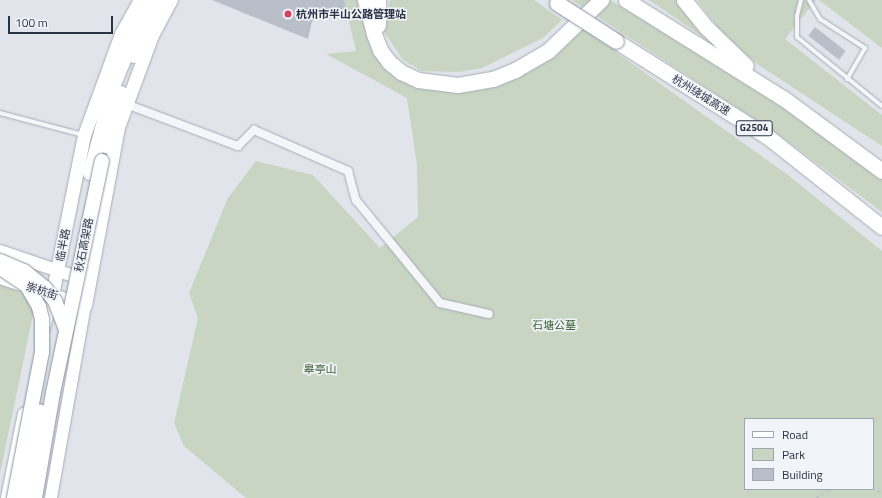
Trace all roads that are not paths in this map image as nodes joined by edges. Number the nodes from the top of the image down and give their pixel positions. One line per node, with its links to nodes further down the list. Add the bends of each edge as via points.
1 (140, 0): 19 (main road, 临半路, via 121,34)
2 (149, 0): 33 (highway, 秋石高架路, bridge, via 104,113)
3 (161, 0): 34 (highway, 秋石高架路, bridge, via 133,60 102,162 53,393)
4 (171, 0): 16 (main road, via 152,35)
5 (365, 0): 8 (highway, via 380,50 389,62 401,72 418,80 458,85 493,79 548,51)
6 (378, 0): 7 (highway, via 376,19 381,36 398,62 411,70 432,76 454,78 481,74 533,52)
7 (590, 0)
8 (601, 0)
9 (684, 0): 15 (highway, via 730,52)
10 (801, 0): 14 (lane, via 797,16 797,38)
11 (809, 0): 14 (lane, via 820,19 865,48)
12 (555, 1): 21 (highway, 杭州绕城高速 / G2504, bridge, via 768,137)
13 (630, 2): 15 (highway)
14 (847, 79): 17 (lane)
15 (783, 98): 20 (highway)
16 (126, 104): 27 (main road, via 110,163); 30 (street, via 238,146 254,130 348,171 356,200 440,303)
17 (882, 106)
18 (0, 113): 19 (lane)
19 (84, 135): 25 (main road, 临半路)
20 (882, 171)
21 (882, 227)
22 (0, 251): 25 (main road, 崇杭街)
23 (0, 260): 35 (highway, bridge, via 38,281 55,301 68,342 66,375)
24 (0, 268): 32 (highway, bridge, via 27,286 39,307 42,319 42,352)
25 (58, 272): 27 (main road, 崇杭街); 28 (main road, 临半路)
26 (0, 278): 28 (main road, 崇杭街)
27 (90, 282): 29 (main road)
28 (52, 294): 29 (main road, 崇杭街); 31 (main road, 临半路)
29 (85, 305): 36 (main road)
30 (489, 314)
31 (7, 498)
32 (14, 498)
33 (24, 498)
34 (35, 498)
35 (44, 498)
36 (51, 498)

